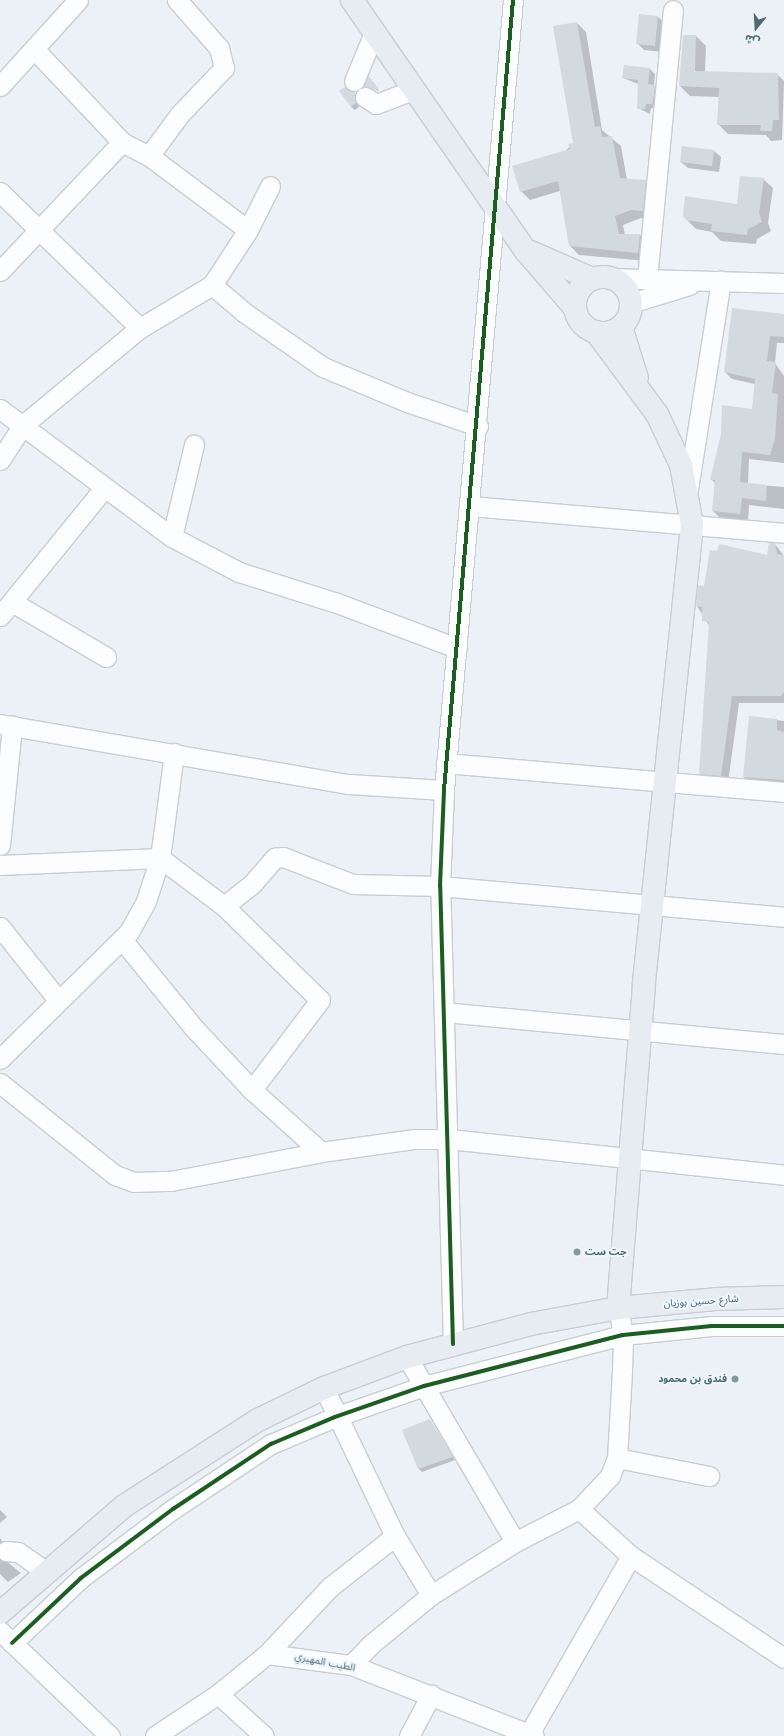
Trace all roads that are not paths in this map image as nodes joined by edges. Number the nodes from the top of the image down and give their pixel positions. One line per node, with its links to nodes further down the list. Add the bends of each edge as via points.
1 (78, 0): 7 (street)
2 (177, 0): 13 (street, via 219,48 224,68 180,114)
3 (352, 0): 6 (main road)
4 (513, 0): 16 (street)
5 (673, 10): 22 (street)
6 (374, 33): 8 (street); 10 (main road)
7 (34, 49): 9 (street); 12 (street)
8 (354, 81)
9 (0, 86)
10 (412, 90): 11 (street, via 376,104); 16 (main road)
11 (365, 97)
12 (122, 142): 13 (street); 18 (street)
13 (149, 156): 17 (street)
14 (270, 186): 17 (street)
15 (0, 192): 18 (street)
16 (496, 209): 19 (main road); 34 (street)
17 (248, 230): 25 (street)
18 (40, 231): 20 (street); 29 (street)
19 (525, 250): 21 (main road); 27 (main road)
20 (0, 270)
21 (601, 278): 22 (street); 26 (main road, via 624,287); 27 (main road, via 579,290)
22 (647, 279): 23 (street)
23 (714, 280): 24 (street); 26 (street); 38 (street)
24 (784, 284)
25 (212, 285): 29 (street); 34 (street, via 245,313 323,367 393,397)
26 (631, 303): 28 (main road)
27 (574, 307): 30 (main road, via 581,323)
28 (621, 327): 30 (main road, via 613,331); 31 (main road)
29 (140, 328): 33 (street)
30 (596, 332): 31 (main road)
31 (641, 390): 38 (main road, via 669,438)
32 (0, 409): 33 (street)
33 (23, 425): 36 (street); 37 (street)
34 (478, 426): 39 (street)
35 (194, 445): 42 (street)
36 (0, 460)
37 (104, 488): 42 (street); 43 (street)
38 (688, 489): 40 (main road)
39 (471, 506): 40 (street); 44 (street)
40 (692, 525): 41 (street); 49 (main road)
41 (784, 533)
42 (172, 537): 44 (street, via 239,572 337,603)
43 (6, 609): 45 (street)
44 (457, 648): 48 (street)
45 (106, 657)
46 (6, 725): 47 (street); 52 (street)
47 (174, 753): 50 (street, via 349,784); 53 (street)
48 (446, 762): 49 (street); 50 (street)
49 (665, 781): 51 (street); 56 (main road)
50 (444, 790): 55 (street)
51 (784, 792)
52 (0, 845)
53 (160, 858): 54 (street); 57 (street); 60 (street, via 146,901)
54 (0, 865)
55 (440, 886): 56 (street); 57 (street, via 353,884 283,857 275,858 252,884); 62 (street)
56 (653, 904): 58 (street); 63 (main road)
57 (224, 906): 67 (street, via 320,1000)
58 (784, 917)
59 (0, 927): 61 (street)
60 (124, 942): 61 (street); 67 (street, via 193,1027)
61 (58, 1000): 65 (street)
62 (444, 1012): 63 (street); 68 (street)
63 (641, 1030): 64 (street); 70 (main road)
64 (784, 1044)
65 (0, 1059)
66 (0, 1083): 69 (street, via 115,1176 134,1182 171,1181)
67 (252, 1090): 69 (street)
68 (449, 1139): 69 (street, via 415,1139); 70 (street); 76 (street)
69 (321, 1152)
70 (629, 1158): 71 (street); 73 (main road)
71 (784, 1175)
72 (784, 1297): 73 (main road, شارع حسين بوزيان, via 716,1298)
73 (618, 1308): 75 (street); 76 (main road, شارع حسين بوزيان, via 531,1324)
74 (784, 1326): 75 (street, via 712,1326)
75 (623, 1335): 78 (street); 81 (street)
76 (453, 1344): 77 (main road, شارع حسين بوزيان)
77 (407, 1357): 78 (street); 79 (main road, شارع حسين بوزيان)
78 (424, 1386): 80 (street); 85 (street)
79 (324, 1388): 80 (street); 88 (main road, شارع حسين بوزيان, via 258,1420 191,1461 124,1506)
80 (335, 1417): 84 (street); 91 (street, via 271,1444 173,1509)
81 (617, 1458): 82 (street); 83 (street, via 610,1476)
82 (709, 1476)
83 (579, 1509): 85 (street); 87 (street)
84 (395, 1536): 89 (street); 92 (street, via 330,1587)
85 (515, 1542): 89 (street)
86 (6, 1551): 88 (street, via 18,1552)
87 (631, 1556): 93 (street); 97 (street)
88 (47, 1572): 90 (main road, شارع حسين بوزيان)
89 (431, 1595): 94 (street, via 370,1645)
90 (0, 1613)
91 (6, 1637): 98 (street)
92 (267, 1654): 94 (street, الطيب المهيري); 95 (street)
93 (784, 1658)
94 (352, 1665): 96 (street, الطيب المهيري)
95 (218, 1694): 99 (street); 100 (street)
96 (431, 1695): 97 (street, الطيب المهيري); 101 (street)
97 (532, 1735)
98 (110, 1736)
99 (155, 1736)
100 (264, 1736)
101 (409, 1736)

